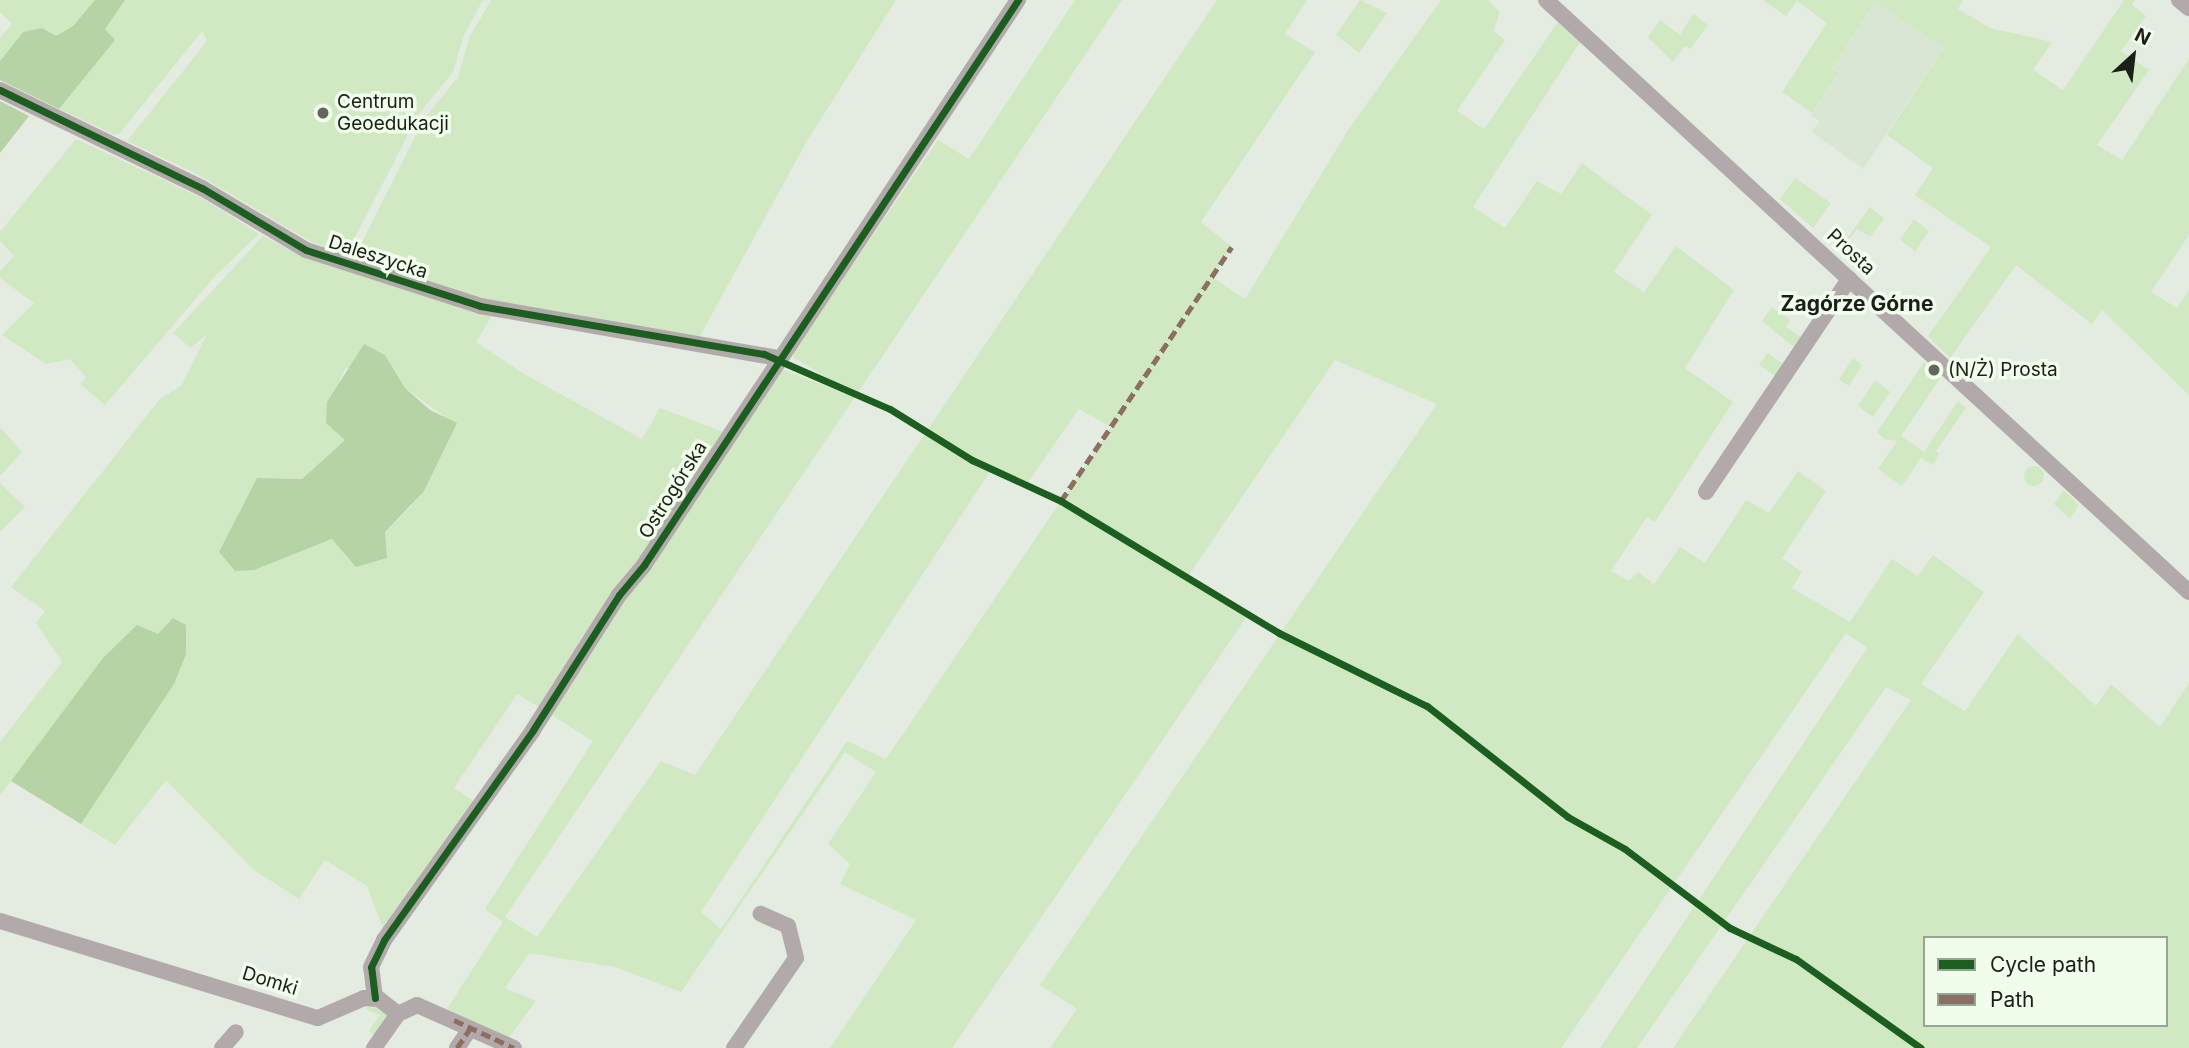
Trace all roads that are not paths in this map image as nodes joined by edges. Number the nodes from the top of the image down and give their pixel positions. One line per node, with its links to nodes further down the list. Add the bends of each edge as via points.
1 (1018, 0): 7 (street, Ostrogórska)
2 (1546, 0): 6 (street, Prosta)
3 (2179, 0): 4 (street)
4 (2189, 8)
5 (0, 90): 7 (street, Daleszycka, via 202,188 306,250 480,306)
6 (1849, 279): 8 (street); 9 (street, Prosta)
7 (778, 358): 12 (street, Ostrogórska, via 533,730 378,950 370,973)
8 (1706, 492)
9 (2189, 592)
10 (761, 914): 20 (street, via 788,926 796,958)
11 (0, 921): 12 (street, Domki, via 318,1018 330,1016 356,999)
12 (375, 998): 13 (street)
13 (398, 1014): 14 (street, via 426,1006); 17 (street)
14 (470, 1029): 18 (street); 19 (street)
15 (236, 1032): 16 (street)
16 (222, 1048)
17 (374, 1048)
18 (457, 1048)
19 (514, 1048)
20 (734, 1048)

